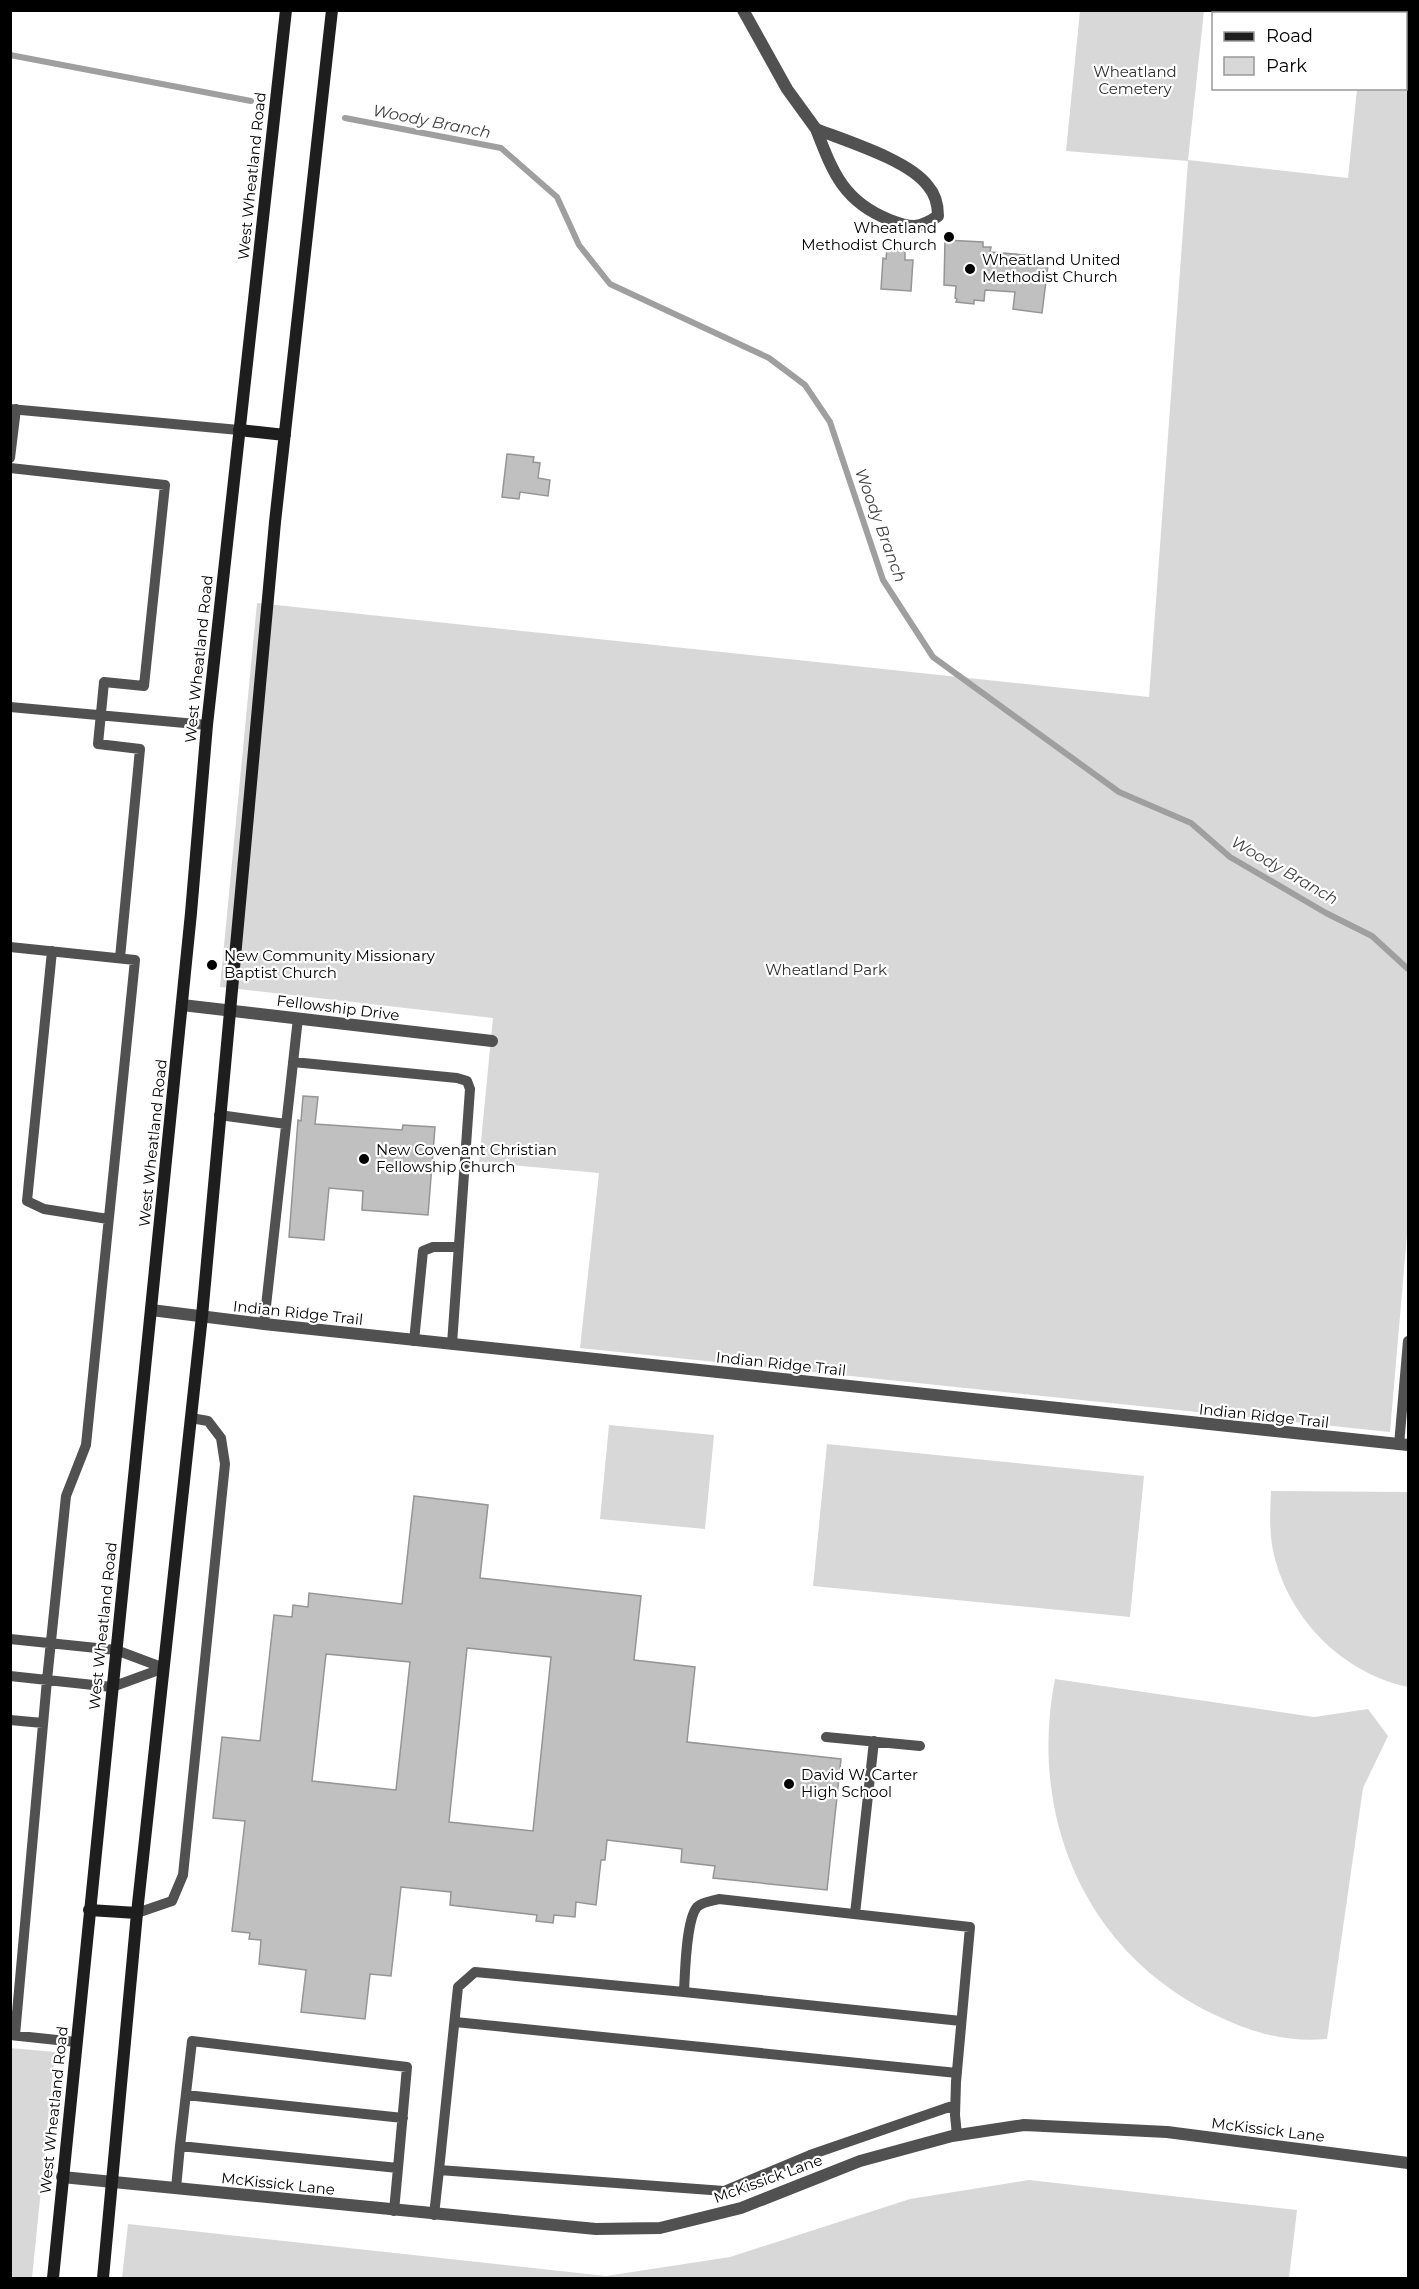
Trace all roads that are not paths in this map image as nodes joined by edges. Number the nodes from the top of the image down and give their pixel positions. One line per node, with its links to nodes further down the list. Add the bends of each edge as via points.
1 (286, 10): 6 (main road, West Wheatland Road)
2 (332, 10): 7 (main road)
3 (743, 10): 4 (street, via 787,89)
4 (816, 129): 4 (street, via 915,173 934,195 938,216 923,226 911,226 864,208 842,185)
5 (13, 409): 6 (lane); 8 (lane)
6 (239, 430): 7 (main road); 12 (main road, West Wheatland Road)
7 (285, 435): 17 (main road)
8 (10, 458)
9 (10, 468): 11 (lane, via 165,485 144,686 104,682)
10 (10, 707): 11 (lane)
11 (101, 716): 12 (lane); 15 (lane, via 98,744 140,749)
12 (207, 725): 16 (main road, West Wheatland Road)
13 (10, 947): 14 (lane)
14 (52, 951): 15 (lane); 23 (lane, via 27,1201 44,1209)
15 (120, 958): 23 (lane, via 135,960)
16 (182, 1005): 17 (street, Fellowship Drive); 25 (main road, West Wheatland Road)
17 (229, 1010): 18 (street, Fellowship Drive); 21 (main road)
18 (298, 1018): 19 (street, Fellowship Drive); 20 (lane)
19 (492, 1041)
20 (293, 1062): 22 (lane); 24 (lane, via 467,1081 470,1089)
21 (219, 1115): 22 (lane); 26 (main road)
22 (286, 1124): 27 (lane)
23 (108, 1219): 34 (lane, via 86,1445 66,1496)
24 (459, 1247): 28 (lane, via 423,1251); 30 (lane)
25 (151, 1310): 26 (street, Indian Ridge Trail); 35 (main road, West Wheatland Road)
26 (202, 1316): 27 (street, Indian Ridge Trail); 31 (main road)
27 (264, 1324): 28 (street, Indian Ridge Trail)
28 (414, 1341): 30 (street, Indian Ridge Trail)
29 (1408, 1341): 32 (lane)
30 (452, 1344): 32 (street, Indian Ridge Trail)
31 (191, 1418): 36 (main road); 46 (lane, via 208,1421 221,1438 225,1464 183,1875 172,1901)
32 (1404, 1445)
33 (10, 1639): 34 (lane)
34 (51, 1643): 35 (lane); 38 (lane)
35 (116, 1650): 36 (lane); 39 (main road, West Wheatland Road)
36 (164, 1668): 39 (lane); 46 (main road)
37 (10, 1676): 38 (lane)
38 (47, 1680): 39 (lane); 41 (lane)
39 (112, 1687): 45 (main road, West Wheatland Road)
40 (10, 1720): 41 (lane)
41 (43, 1723): 49 (lane)
42 (826, 1737): 43 (lane)
43 (874, 1741): 44 (lane); 47 (lane)
44 (921, 1746)
45 (89, 1910): 46 (main road); 53 (main road, West Wheatland Road)
46 (137, 1913): 64 (main road)
47 (855, 1914): 48 (lane, via 719,1899 707,1902 697,1907 691,1920); 50 (lane, via 970,1927)
48 (684, 1992): 50 (lane); 51 (lane, via 475,1972 458,1987)
49 (14, 1996): 52 (lane)
50 (961, 2021): 54 (lane)
51 (455, 2022): 54 (lane); 62 (lane)
52 (13, 2035): 53 (lane)
53 (76, 2042): 63 (main road, West Wheatland Road)
54 (957, 2073): 56 (lane)
55 (186, 2095): 57 (lane); 57 (lane, via 192,2041 407,2067); 59 (lane)
56 (956, 2105): 58 (lane); 62 (lane, via 810,2155 724,2192)
57 (403, 2118): 61 (lane)
58 (957, 2135): 60 (street, McKissick Lane, via 1024,2125 1167,2132); 67 (street, McKissick Lane, via 860,2161 741,2208 660,2228 596,2229)
59 (180, 2146): 61 (lane); 65 (lane)
60 (1408, 2163)
61 (398, 2168): 66 (lane)
62 (439, 2170): 67 (lane)
63 (62, 2177): 64 (street, McKissick Lane); 68 (main road, West Wheatland Road)
64 (113, 2182): 65 (street, McKissick Lane); 69 (main road)
65 (176, 2188): 66 (street, McKissick Lane)
66 (394, 2211): 67 (street, McKissick Lane)
67 (434, 2215)
68 (53, 2278)
69 (103, 2278)

